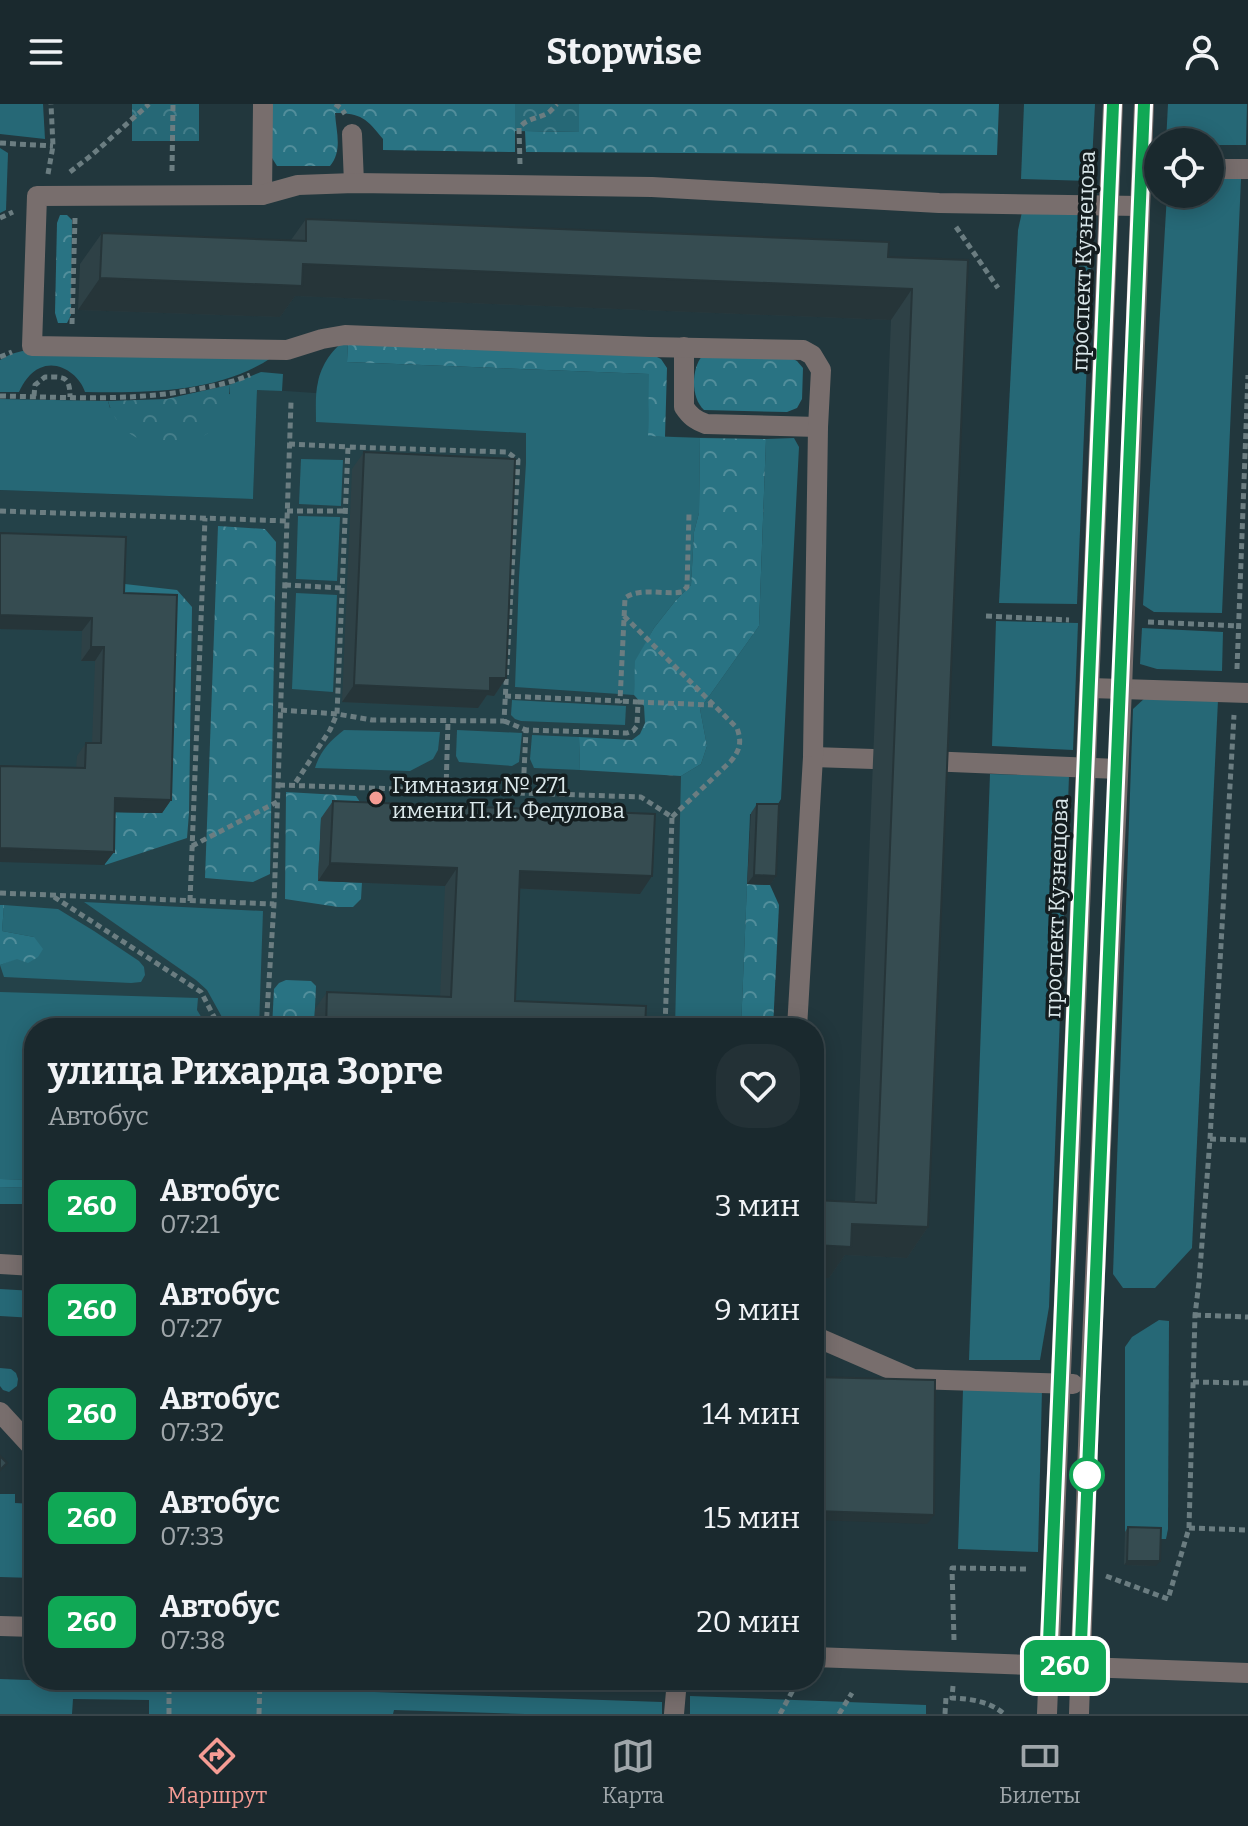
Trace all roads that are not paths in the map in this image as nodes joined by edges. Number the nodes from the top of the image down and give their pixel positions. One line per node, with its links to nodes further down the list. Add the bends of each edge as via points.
1 (263, 104): 10 (street)
2 (1113, 104): 11 (street, проспект Кузнецова)
3 (1144, 104): 4 (street)
4 (1146, 128)
5 (352, 134): 8 (street)
6 (1224, 169): 7 (street)
7 (1248, 169)
8 (354, 183): 10 (street, via 298,185); 11 (street, via 652,187 939,203)
9 (1144, 191): 12 (street)
10 (262, 195): 13 (street, via 37,196 32,346 287,350 345,335)
11 (1109, 205): 12 (street); 15 (street, проспект Кузнецова)
12 (1140, 206): 16 (street)
13 (684, 347): 14 (street, via 684,407 697,421); 14 (street, via 803,350 812,355 821,370)
14 (818, 427): 18 (street)
15 (1090, 688): 16 (street); 21 (street, проспект Кузнецова)
16 (1122, 689): 17 (street); 22 (street)
17 (1242, 693)
18 (813, 757): 19 (street); 23 (street)
19 (873, 759)
20 (927, 761): 21 (street)
21 (1086, 768): 22 (street); 27 (street, проспект Кузнецова)
22 (1118, 769): 28 (street)
23 (798, 1018)
24 (0, 1264): 25 (street)
25 (24, 1265)
26 (824, 1340): 27 (street, via 913,1379)
27 (1060, 1384): 28 (street); 34 (street, проспект Кузнецова)
28 (1090, 1385): 35 (street)
29 (0, 1412): 30 (street)
30 (24, 1438)
31 (0, 1626): 32 (street)
32 (24, 1627)
33 (824, 1657): 34 (street)
34 (1048, 1666): 35 (street); 39 (street, проспект Кузнецова)
35 (1080, 1667): 36 (street); 40 (street)
36 (1248, 1673)
37 (676, 1690): 38 (street)
38 (674, 1714)
39 (1047, 1714)
40 (1079, 1714)

